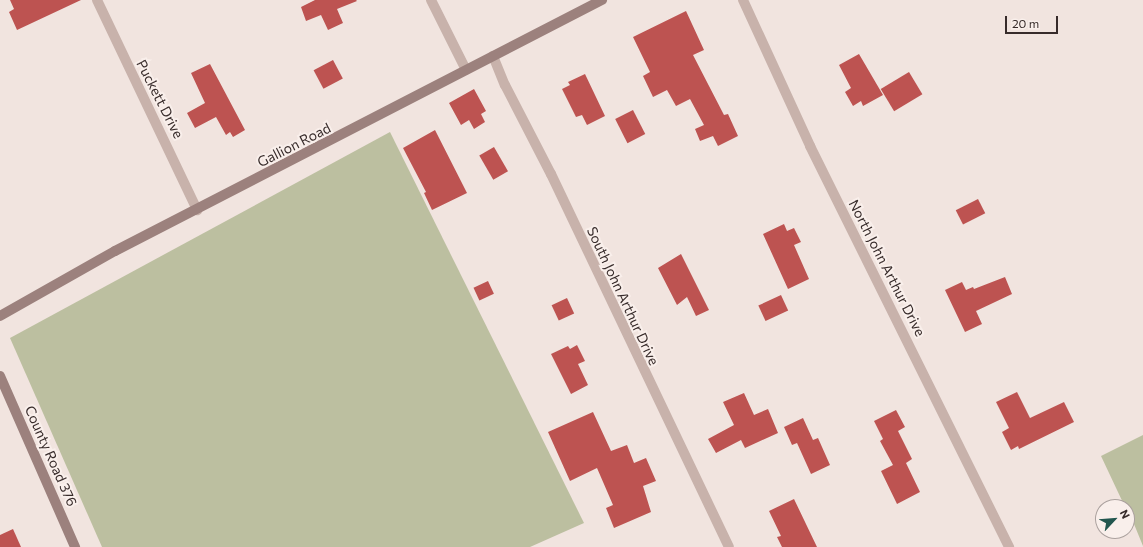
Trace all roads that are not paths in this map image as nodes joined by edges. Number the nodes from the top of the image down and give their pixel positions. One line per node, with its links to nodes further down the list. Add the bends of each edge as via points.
1 (97, 0): 7 (street, Puckett Drive)
2 (431, 0): 6 (street)
3 (602, 0): 5 (street, Gallion Road)
4 (743, 0): 12 (street, North John Arthur Drive, via 810,146)
5 (493, 56): 6 (street, Gallion Road); 11 (street, South John Arthur Drive)
6 (466, 70): 7 (street, Gallion Road)
7 (197, 210): 8 (street, Gallion Road, via 115,251)
8 (0, 316)
9 (0, 376): 10 (street, County Road 376)
10 (75, 547)
11 (729, 547)
12 (1009, 547)

